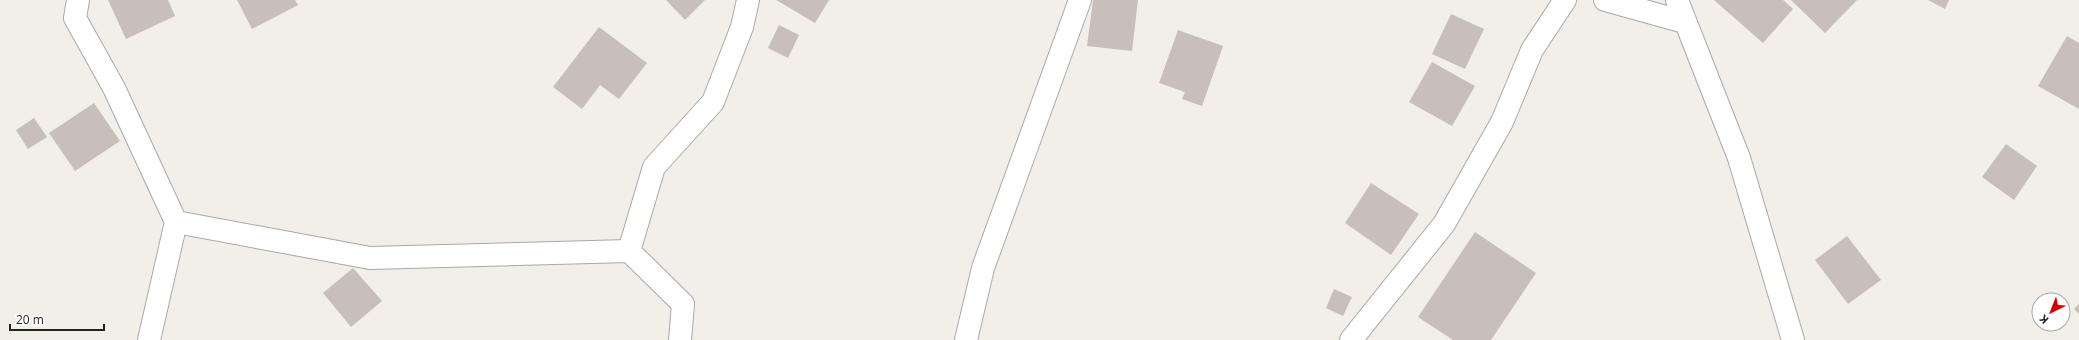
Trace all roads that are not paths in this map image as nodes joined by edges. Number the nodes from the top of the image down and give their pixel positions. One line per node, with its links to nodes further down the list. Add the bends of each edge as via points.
1 (78, 0): 8 (street, via 75,18 114,88)
2 (748, 0): 9 (street, via 742,27 713,102 654,168)
3 (1080, 0): 12 (street, via 983,268)
4 (1565, 0): 13 (street, via 1532,50 1502,122 1444,224)
5 (1605, 0): 7 (street)
6 (1677, 0): 7 (street)
7 (1684, 22): 14 (street, via 1739,158)
8 (176, 222): 9 (street, via 370,258); 10 (street)
9 (629, 251): 11 (street, via 683,304)
10 (149, 340)
11 (680, 340)
12 (966, 340)
13 (1351, 340)
14 (1793, 340)

